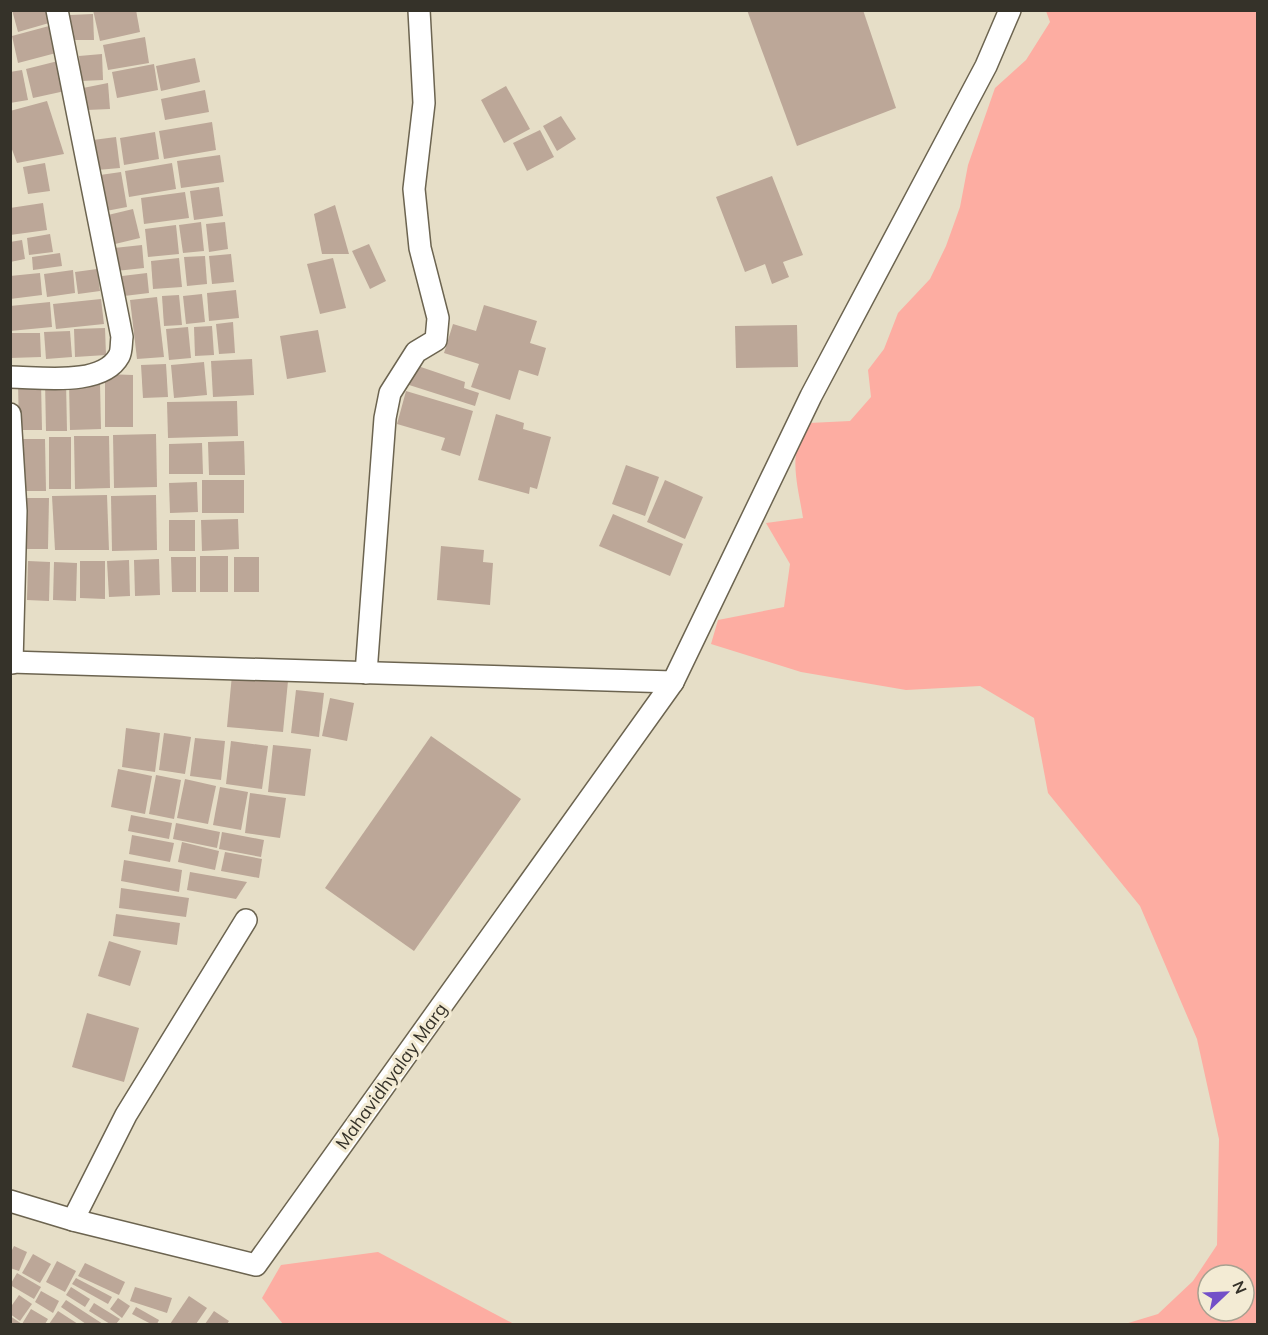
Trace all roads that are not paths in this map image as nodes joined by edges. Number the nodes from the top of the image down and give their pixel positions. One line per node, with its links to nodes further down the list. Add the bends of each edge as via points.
1 (57, 10): 4 (street, via 122,337 119,356 85,378)
2 (419, 10): 7 (street, via 424,103 414,189 420,248 438,318 436,340 416,352 390,393)
3 (1010, 10): 8 (street, via 986,66 811,396)
4 (10, 377)
5 (10, 414): 6 (street, via 16,511)
6 (11, 663): 7 (street)
7 (366, 673): 8 (street)
8 (673, 682): 11 (street, Mahavidhyalay Marg, via 256,1265)
9 (246, 920): 11 (street, via 126,1114)
10 (10, 1201): 11 (street, Mahavidhyalay Marg)
11 (73, 1220)

